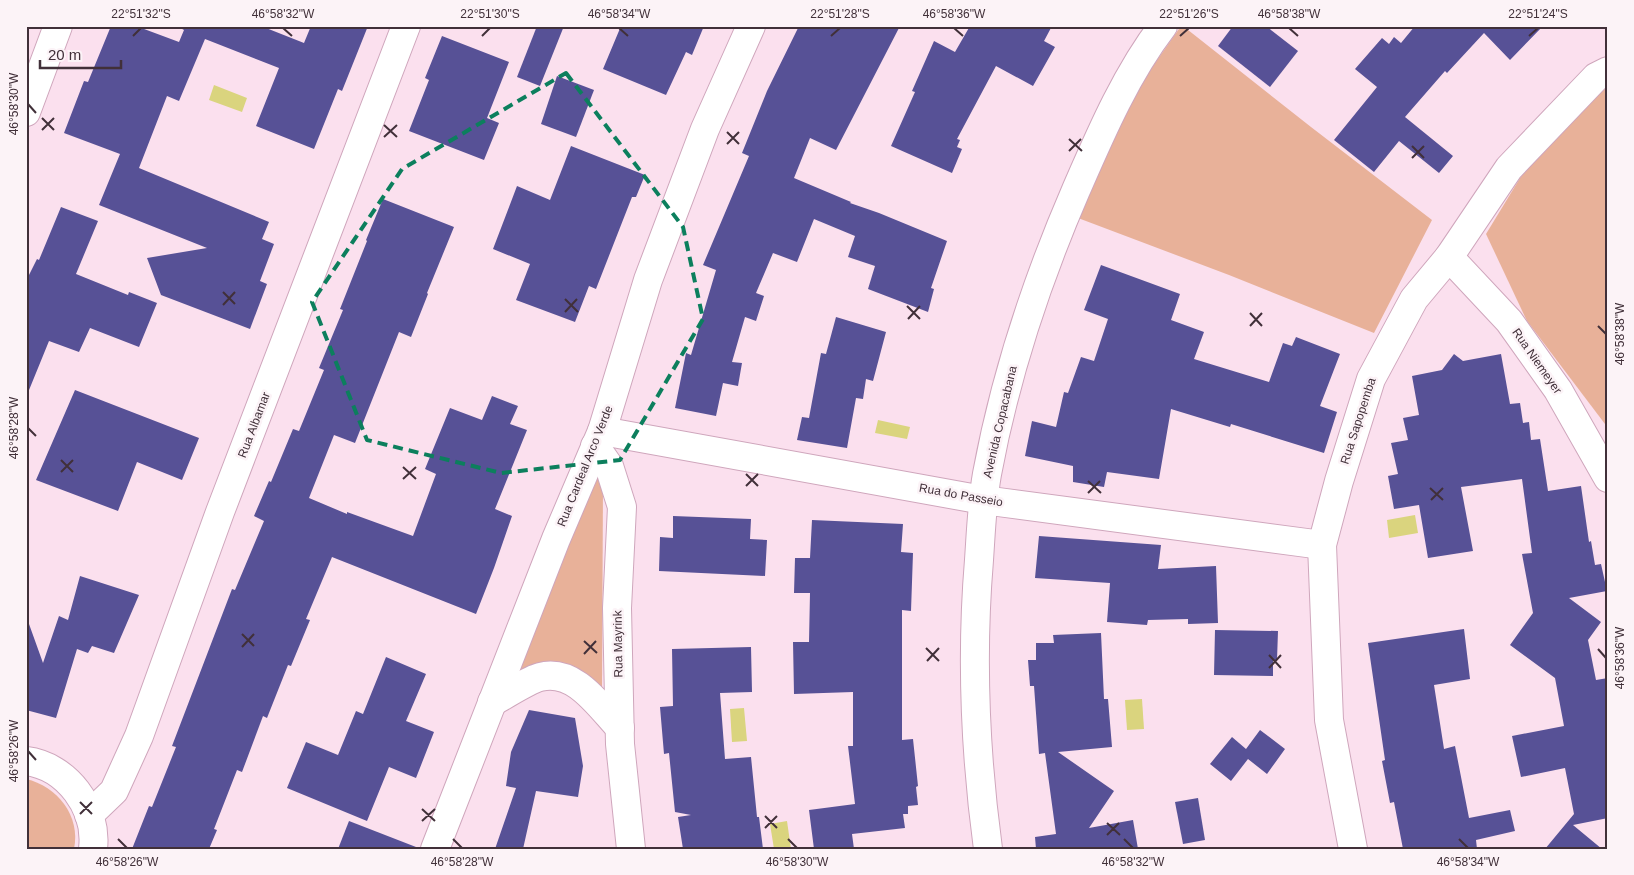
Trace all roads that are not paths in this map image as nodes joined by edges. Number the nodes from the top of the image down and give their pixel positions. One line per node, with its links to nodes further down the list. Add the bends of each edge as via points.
1 (58, 26): 6 (street)
2 (406, 26): 15 (street, Rua Albamar, via 220,512 139,736 114,791)
3 (751, 26): 8 (street, Rua Cardeal Arco Verde, via 705,129 648,280)
4 (1163, 26): 10 (street, Avenida Copacabana, via 1146,48 1098,140 1055,239 1014,362)
5 (1608, 72): 7 (street, Rua Sapopemba, via 1596,77 1509,168)
6 (26, 112)
7 (1449, 257): 9 (street, Rua Niemeyer, via 1509,320 1558,390); 11 (street, Rua Sapopemba, via 1414,299 1371,378)
8 (598, 438): 10 (street, Rua do Passeio); 12 (street, Rua Cardeal Arco Verde); 13 (street, Rua Mayrink, via 622,507 617,608)
9 (1608, 478)
10 (983, 500): 11 (street, Rua do Passeio); 19 (street, Avenida Copacabana, via 975,611 975,718)
11 (1322, 545): 20 (street, Rua Sapopemba, via 1329,720)
12 (492, 702): 13 (street, via 540,677 557,676 573,681); 17 (street, Rua Cardeal Arco Verde)
13 (620, 728): 18 (street, Rua Mayrink)
14 (26, 761): 15 (street, via 36,762 59,774 78,792)
15 (90, 815): 16 (street, via 94,838)
16 (92, 849)
17 (434, 849)
18 (631, 849)
19 (988, 849)
20 (1353, 849)

